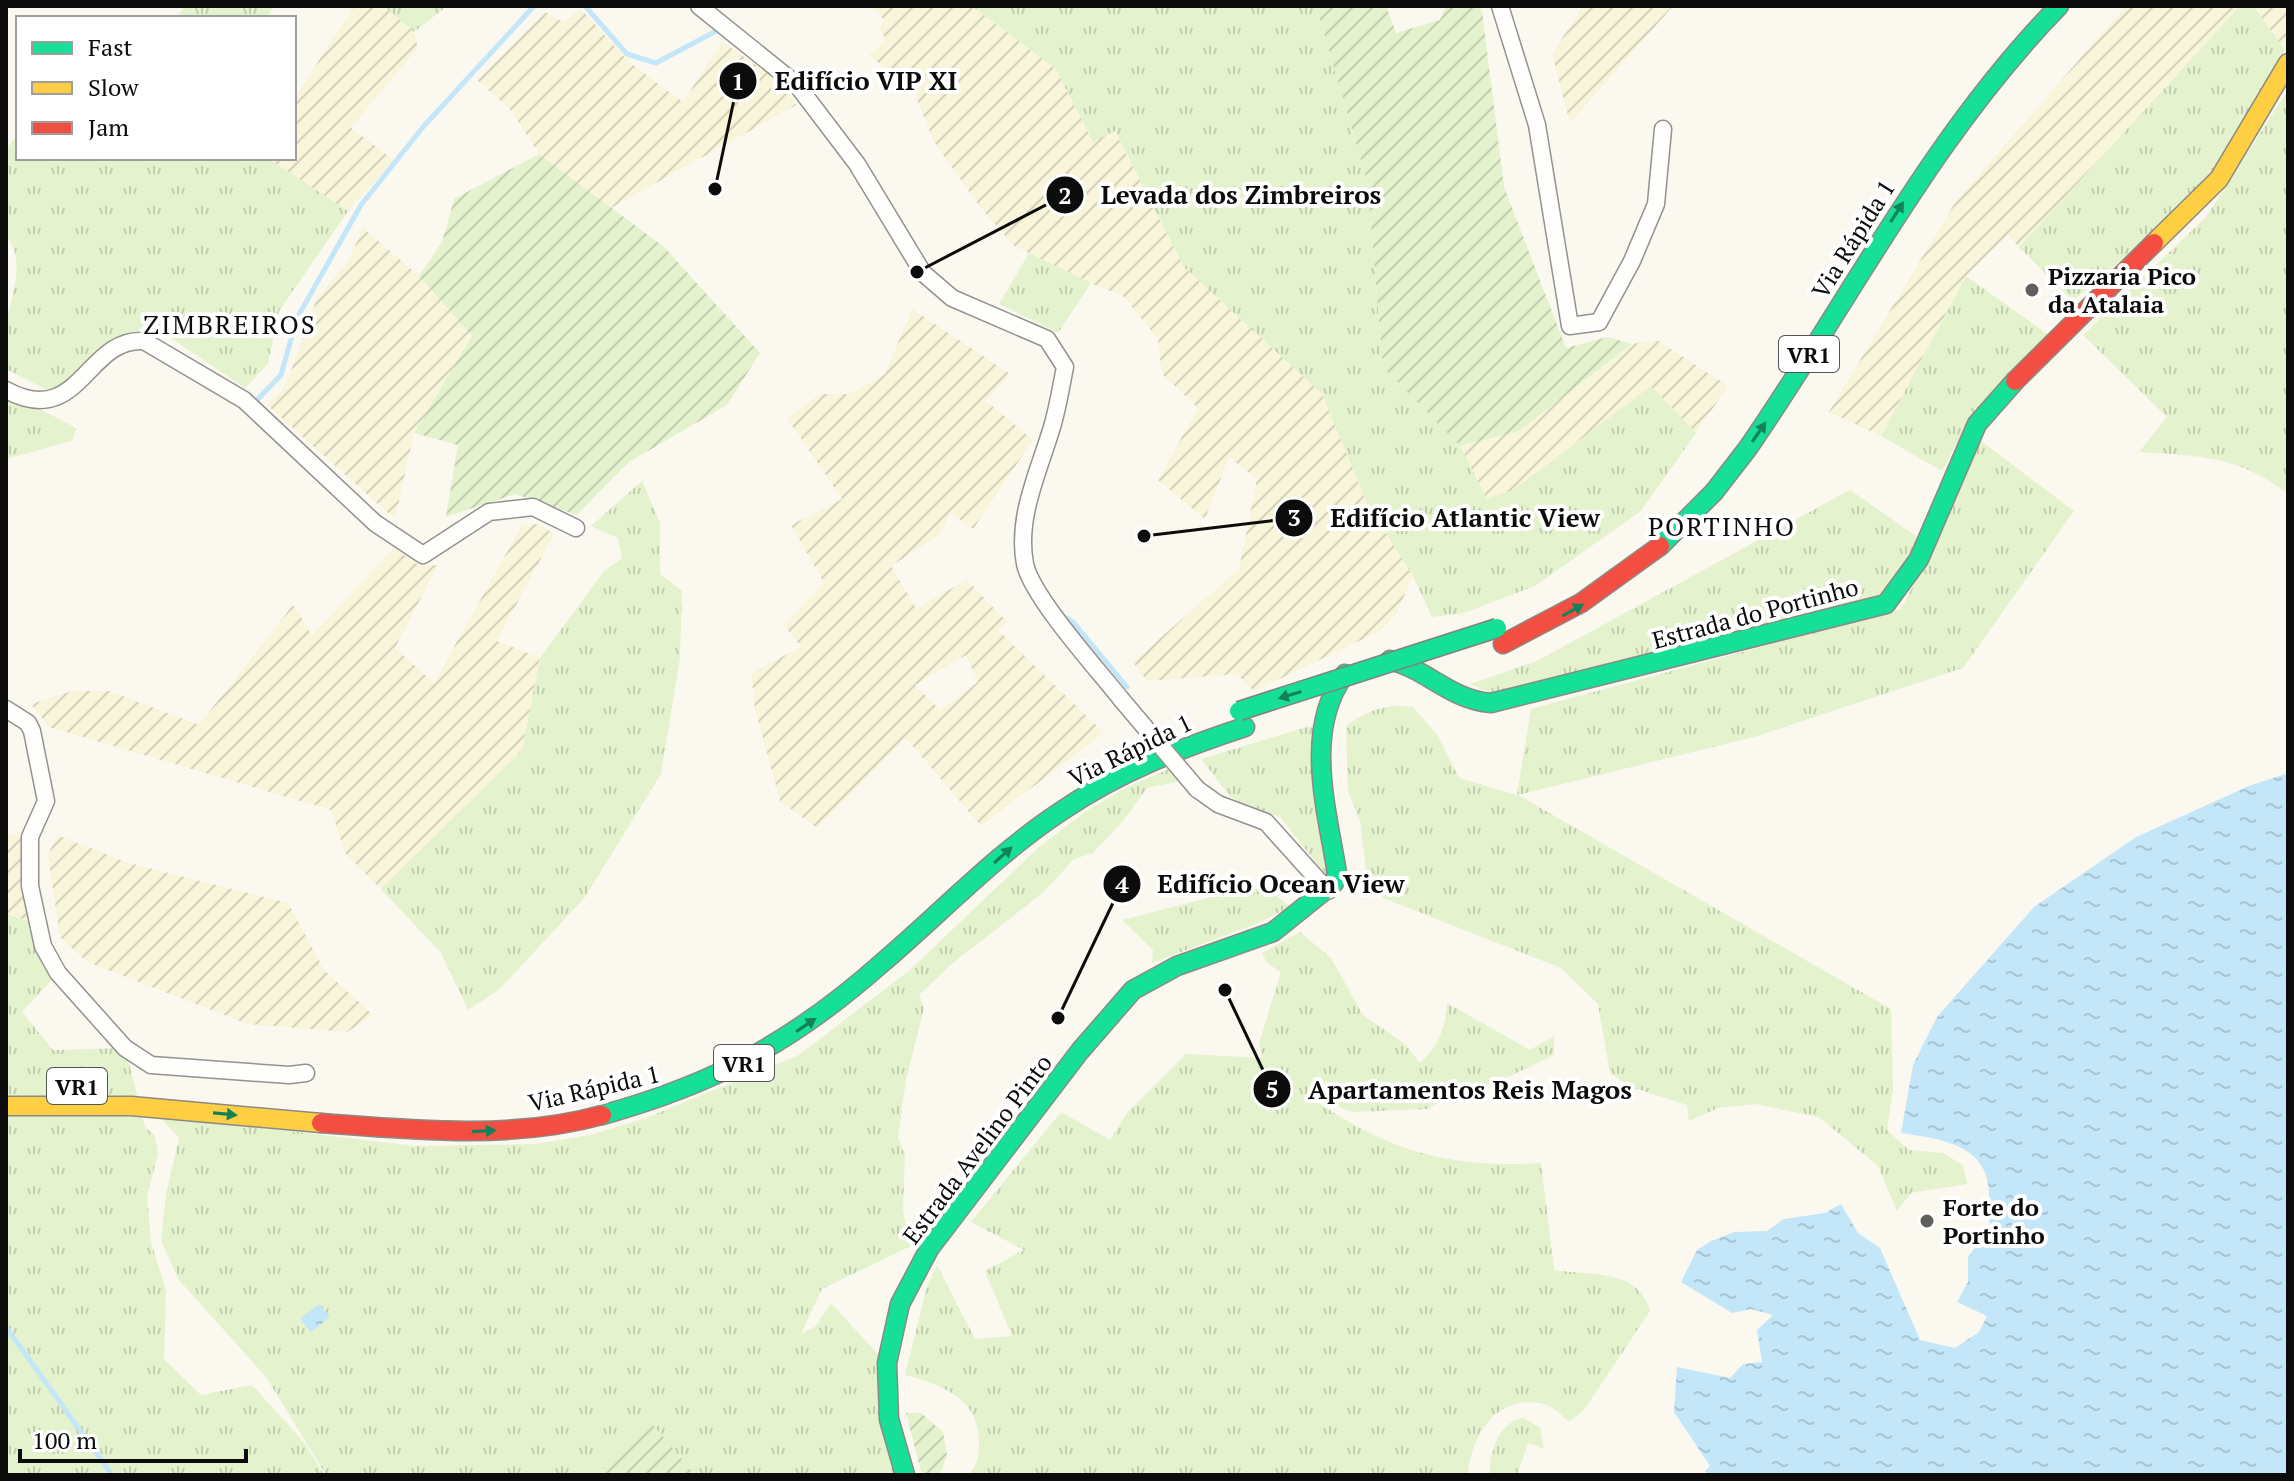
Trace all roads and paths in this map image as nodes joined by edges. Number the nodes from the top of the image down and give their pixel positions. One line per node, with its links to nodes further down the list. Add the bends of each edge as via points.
1 (699, 6): 11 (street, bridge, via 797,85 857,164 923,273 952,298 1047,339 1065,367 1052,428 1034,475 1024,532 1025,567 1121,699 1197,789 1218,804 1266,822)
2 (1500, 6): 5 (street, via 1537,125 1570,326 1599,322 1632,261 1656,204)
3 (2059, 6): 9 (main road, Via Rápida 1 / VR1, one-way to 3, via 1590,600 1664,543 1713,492 1763,427 1956,126 1991,78)
4 (2288, 63): 11 (main road, Estrada do Portinho, via 2219,179 1977,424 1919,559 1886,604 1491,703 1468,702 1444,692 1419,670 1385,658 1362,661 1340,678 1328,701 1321,762 1337,873)
5 (1663, 129)
6 (1860, 238): 9 (main road, Via Rápida 1 / VR1, via 1748,418 1682,501 1631,548)
7 (6, 390): 8 (street, via 25,400 70,391 114,346 144,341 244,400 375,523 423,555 489,512 533,507)
8 (576, 528)
9 (1500, 636): 14 (main road, Via Rápida 1 / VR1, bridge, via 1242,719 1147,743 1061,790 1000,835 807,1004 731,1050 648,1084 570,1105 466,1114)
10 (6, 709): 12 (street, via 32,731 46,794 27,856 37,924 58,973 125,1048 151,1065)
11 (1328, 891): 16 (main road, Estrada Avelino Pinto, via 1273,932 1177,966 1133,990 929,1249 900,1304 887,1363 889,1419)
12 (306, 1073)
13 (114, 1087): 14 (main road, Via Rápida 1 / VR1)
14 (148, 1098): 15 (main road, Via Rápida 1 / VR1)
15 (6, 1106)
16 (905, 1475)

